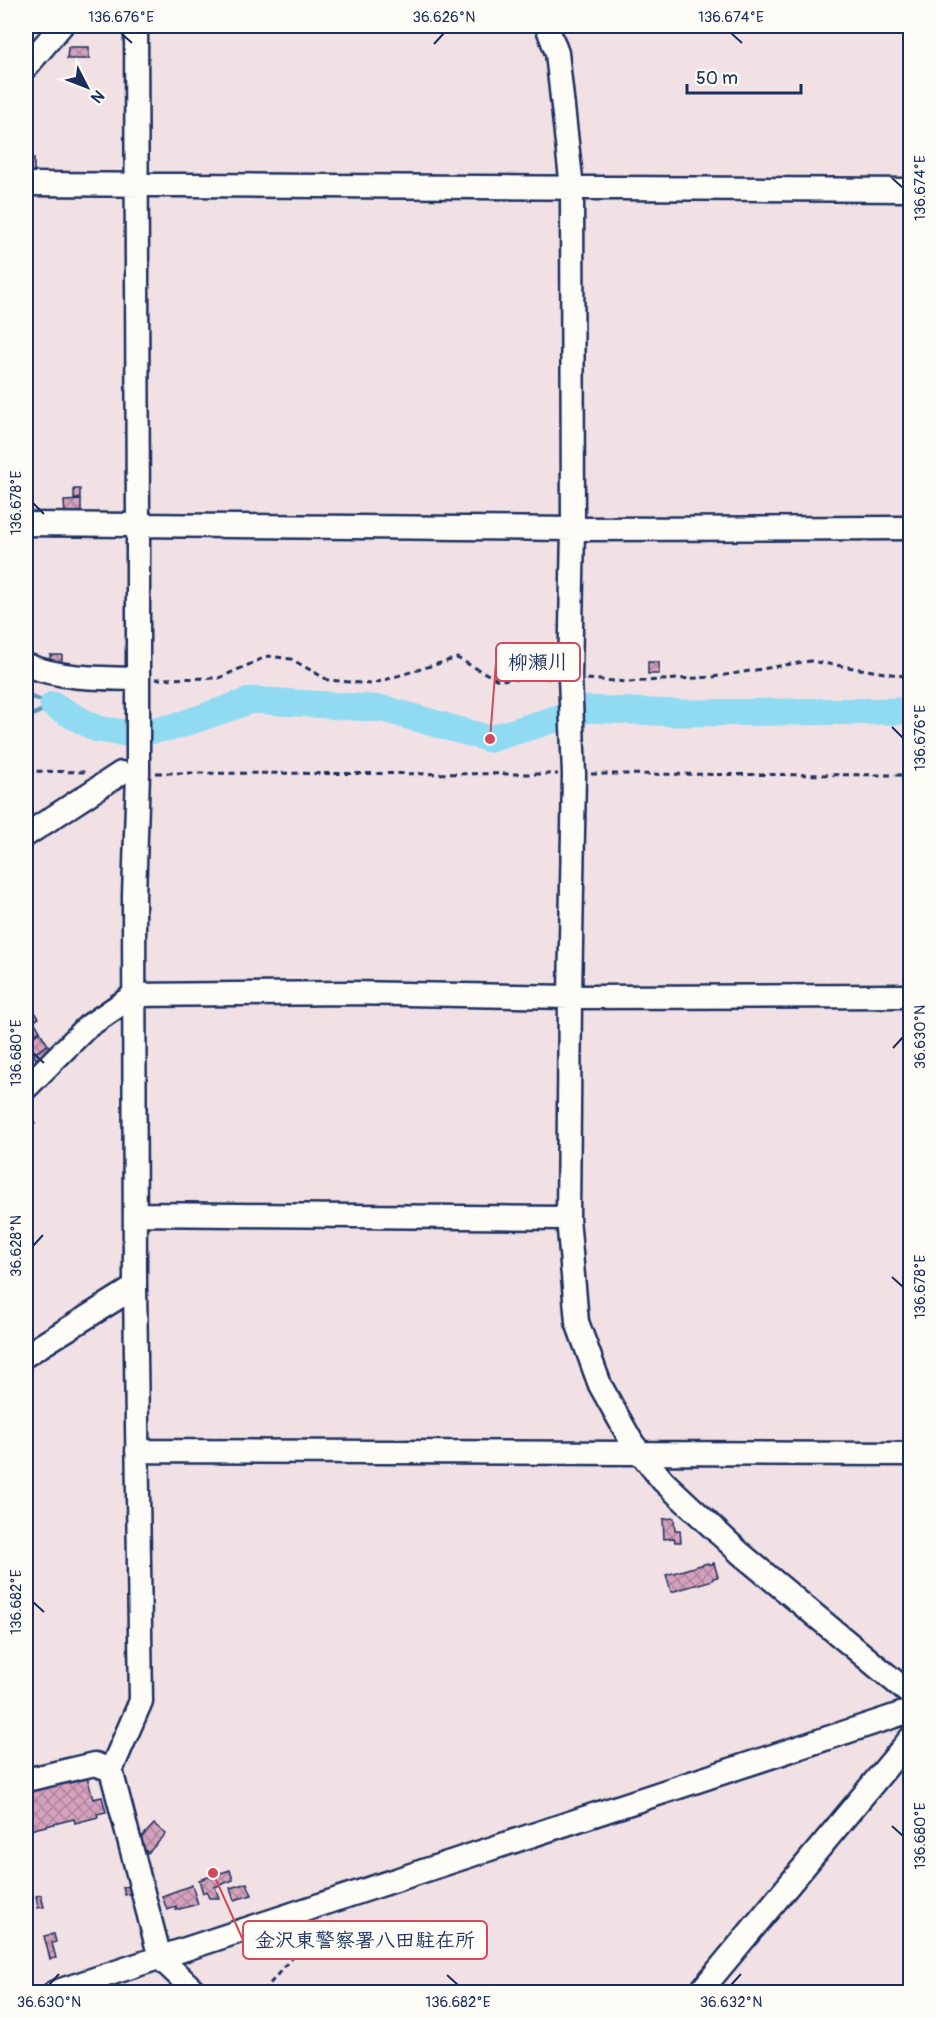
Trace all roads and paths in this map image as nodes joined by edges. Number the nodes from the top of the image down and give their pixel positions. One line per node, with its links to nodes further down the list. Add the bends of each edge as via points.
1 (61, 26): 4 (street)
2 (136, 26): 6 (street)
3 (547, 26): 7 (street, via 557,52)
4 (26, 67)
5 (26, 184): 6 (street)
6 (137, 185): 7 (street); 10 (street)
7 (572, 188): 8 (street); 12 (street)
8 (910, 190)
9 (26, 524): 10 (street)
10 (138, 525): 12 (street); 16 (street)
11 (910, 528): 12 (street)
12 (573, 529): 14 (street)
13 (26, 665): 16 (street, via 45,673)
14 (570, 677): 15 (path, via 627,682 702,678 810,661); 16 (path, via 498,680 458,658 371,684 328,680 291,659 268,656 219,678); 19 (street)
15 (910, 677)
16 (138, 682): 18 (street)
17 (26, 771): 18 (path)
18 (132, 771): 19 (path); 21 (street); 22 (street)
19 (574, 774): 20 (path); 24 (street)
20 (910, 775)
21 (26, 835)
22 (134, 995): 24 (street); 25 (street, via 87,1027); 26 (street)
23 (910, 996): 24 (street)
24 (570, 997): 27 (street)
25 (26, 1088)
26 (135, 1214): 27 (street); 28 (street)
27 (568, 1218): 31 (street, via 577,1322 600,1385)
28 (135, 1287): 29 (street); 30 (street)
29 (26, 1355)
30 (137, 1451): 31 (street); 36 (street, via 141,1701)
31 (639, 1452): 32 (street); 33 (street, via 663,1481 740,1553)
32 (910, 1454)
33 (910, 1694)
34 (910, 1711): 39 (street)
35 (910, 1739): 43 (street)
36 (111, 1770): 37 (street, via 95,1764); 39 (street)
37 (26, 1780)
38 (319, 1924): 42 (path)
39 (160, 1959): 40 (street); 41 (street)
40 (55, 1992)
41 (196, 1992)
42 (262, 1992)
43 (700, 1992)

